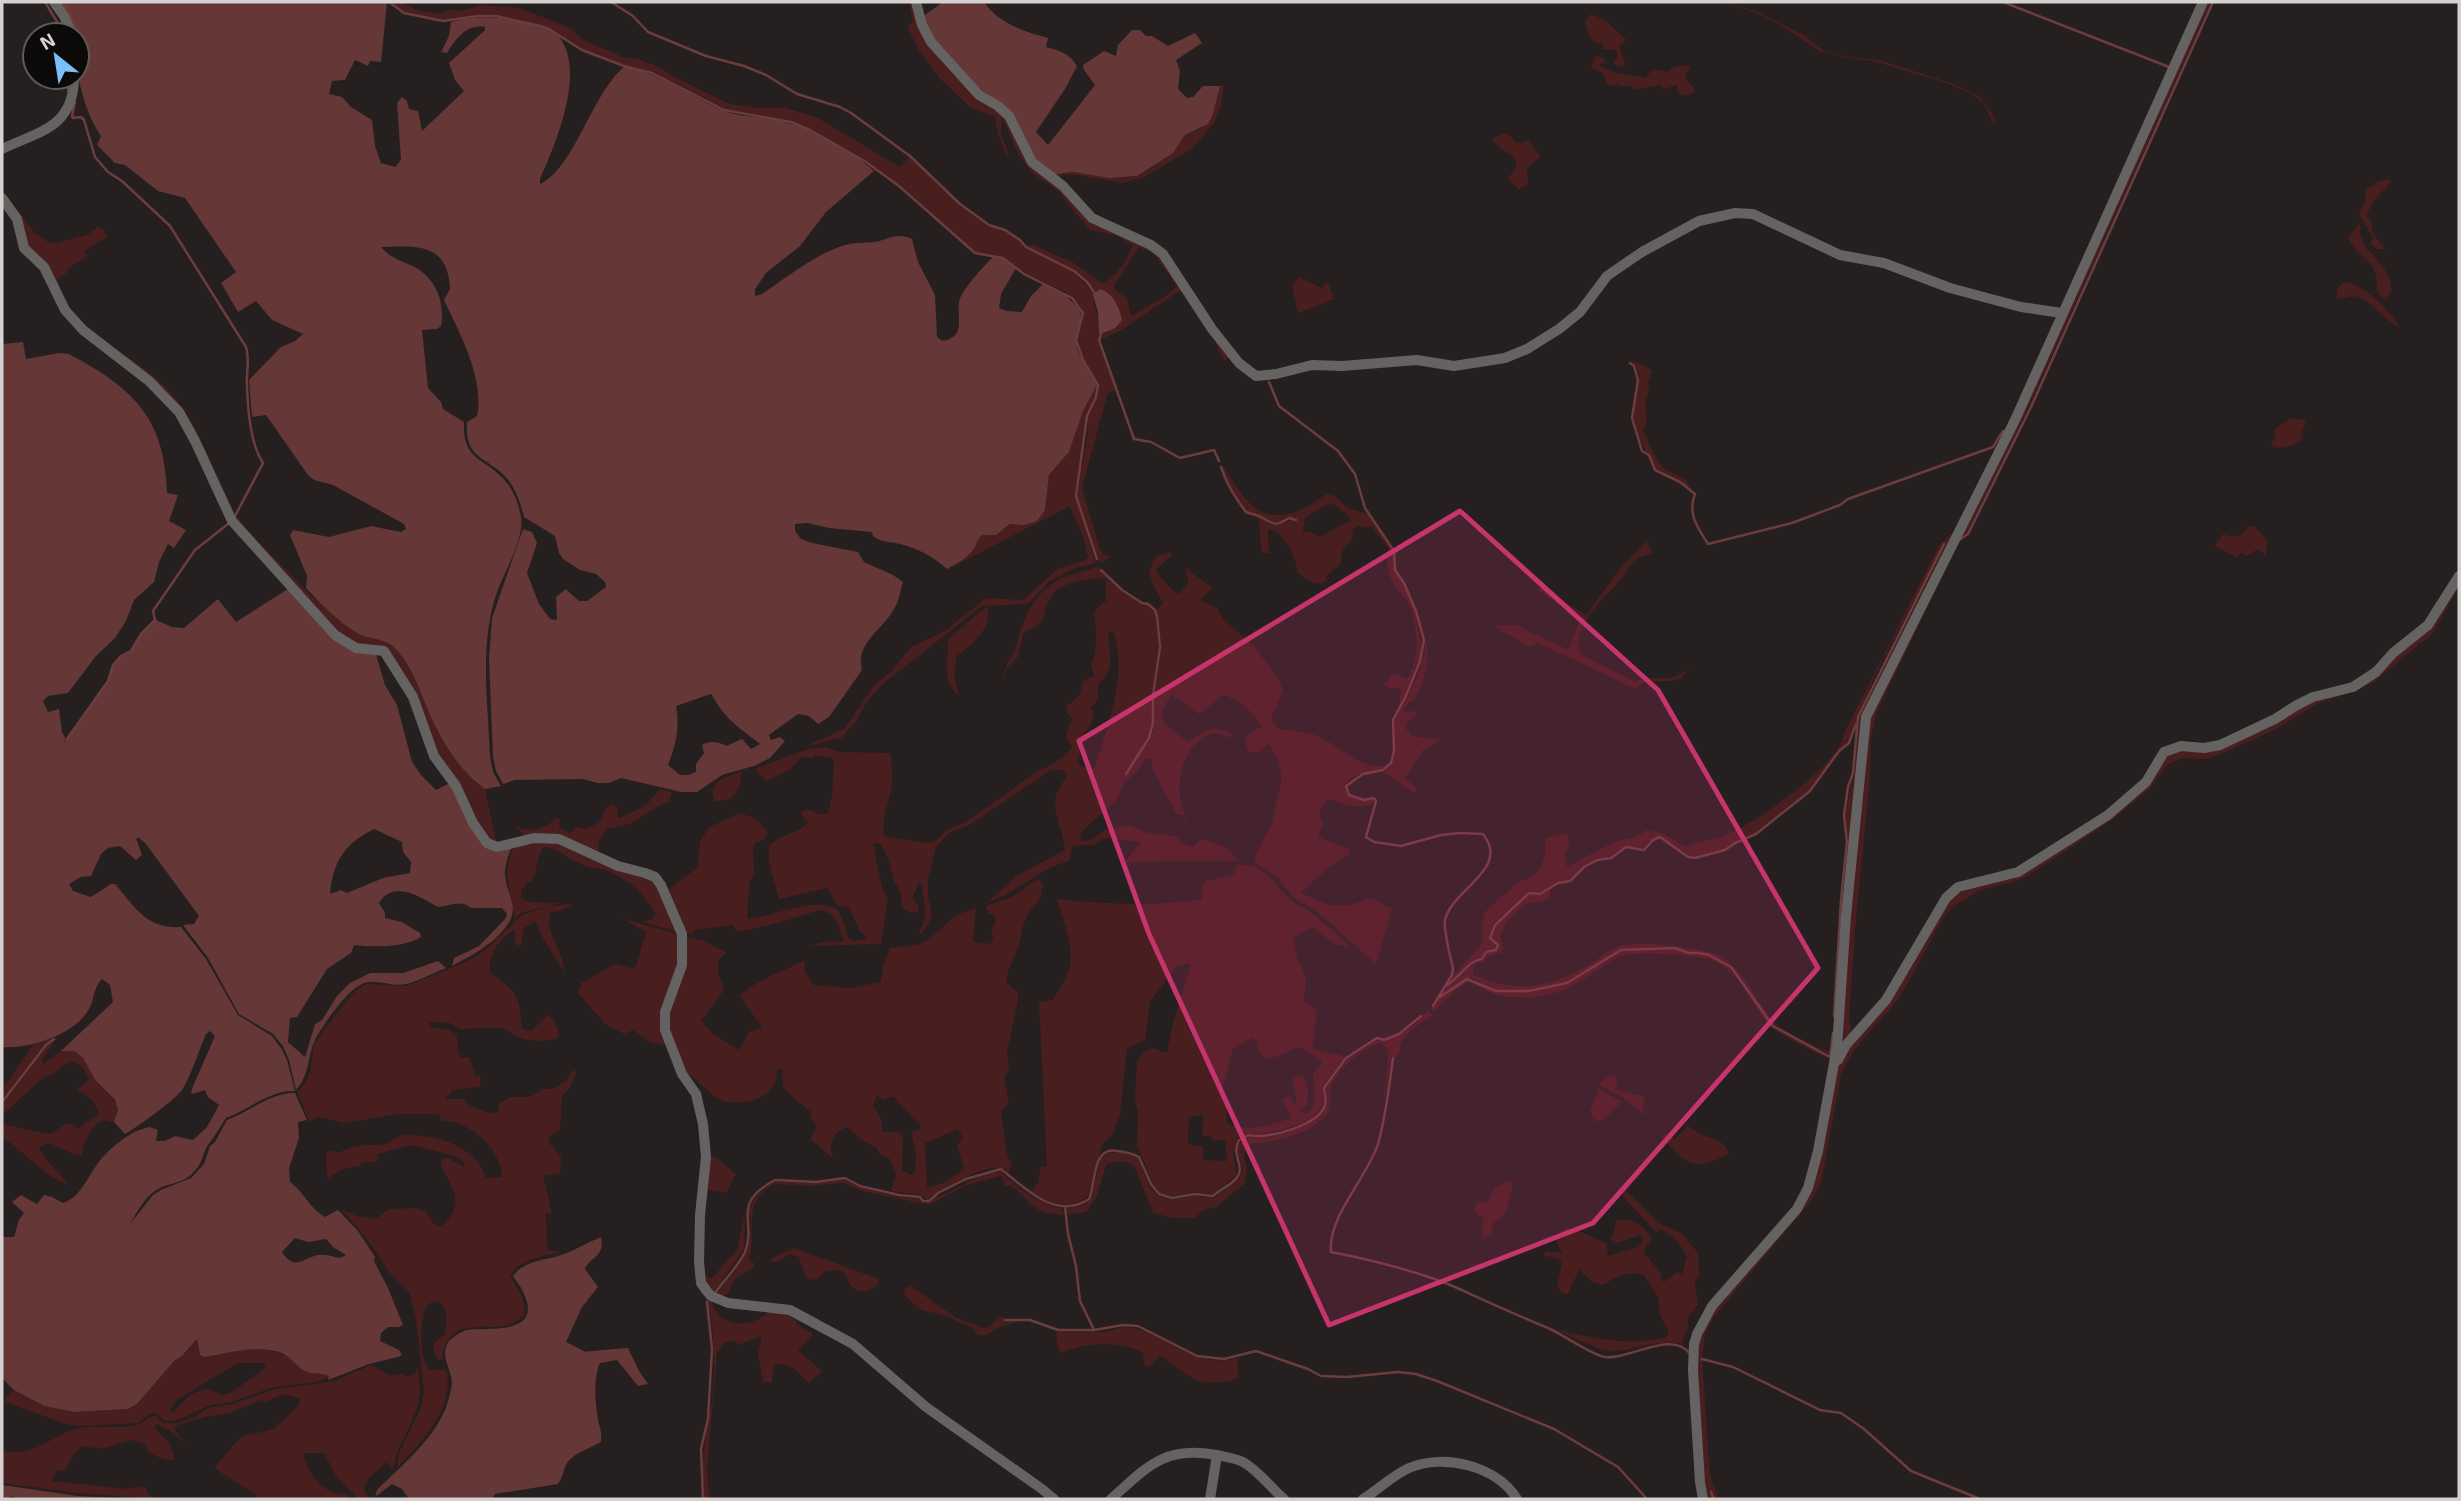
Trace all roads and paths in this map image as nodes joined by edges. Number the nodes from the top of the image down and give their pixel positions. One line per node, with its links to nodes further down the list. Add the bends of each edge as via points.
1 (54, 2): 4 (street)
2 (916, 2): 8 (street, via 931,42 979,95 1004,110 1032,162 1057,180 1092,218 1163,254 1212,329 1239,363 1256,376 1312,365 1417,360 1454,366 1513,356 1559,330 1580,312 1607,276 1642,252 1699,221 1735,213 1753,214 1840,255 1884,262 1950,288 2021,307)
3 (2203, 2): 8 (street)
4 (66, 21)
5 (72, 91): 6 (street, via 62,119)
6 (2, 149)
7 (2, 198): 12 (street, via 17,219 24,248 44,267 73,321 149,381 179,412 232,521 335,635 356,648 384,652 413,698 433,756 456,786 472,823 487,843 497,847 534,838 559,839 655,877 661,885 680,924 683,954 665,1012 665,1030 682,1074 696,1094 703,1124 706,1157 698,1240 699,1273 706,1290 728,1303 790,1310 853,1343 926,1407)
8 (2062, 313): 10 (street, via 2009,432 1866,717)
9 (2459, 576): 10 (street, via 2428,625 2353,687 2313,697 2220,745 2181,746 2164,752 2146,782 2108,815 2018,872 1958,887 1886,1000 1846,1045)
10 (1832, 1076): 18 (street, via 1813,1171 1797,1209 1712,1306 1697,1334 1693,1370)
11 (1217, 1455): 13 (street, via 1180,1453 1154,1462); 14 (street); 15 (street, via 1241,1461)
12 (1054, 1499)
13 (1111, 1499)
14 (1210, 1499)
15 (1283, 1499)
16 (1363, 1499): 17 (street, via 1407,1469 1432,1463 1487,1471)
17 (1517, 1499)
18 (1703, 1499)

